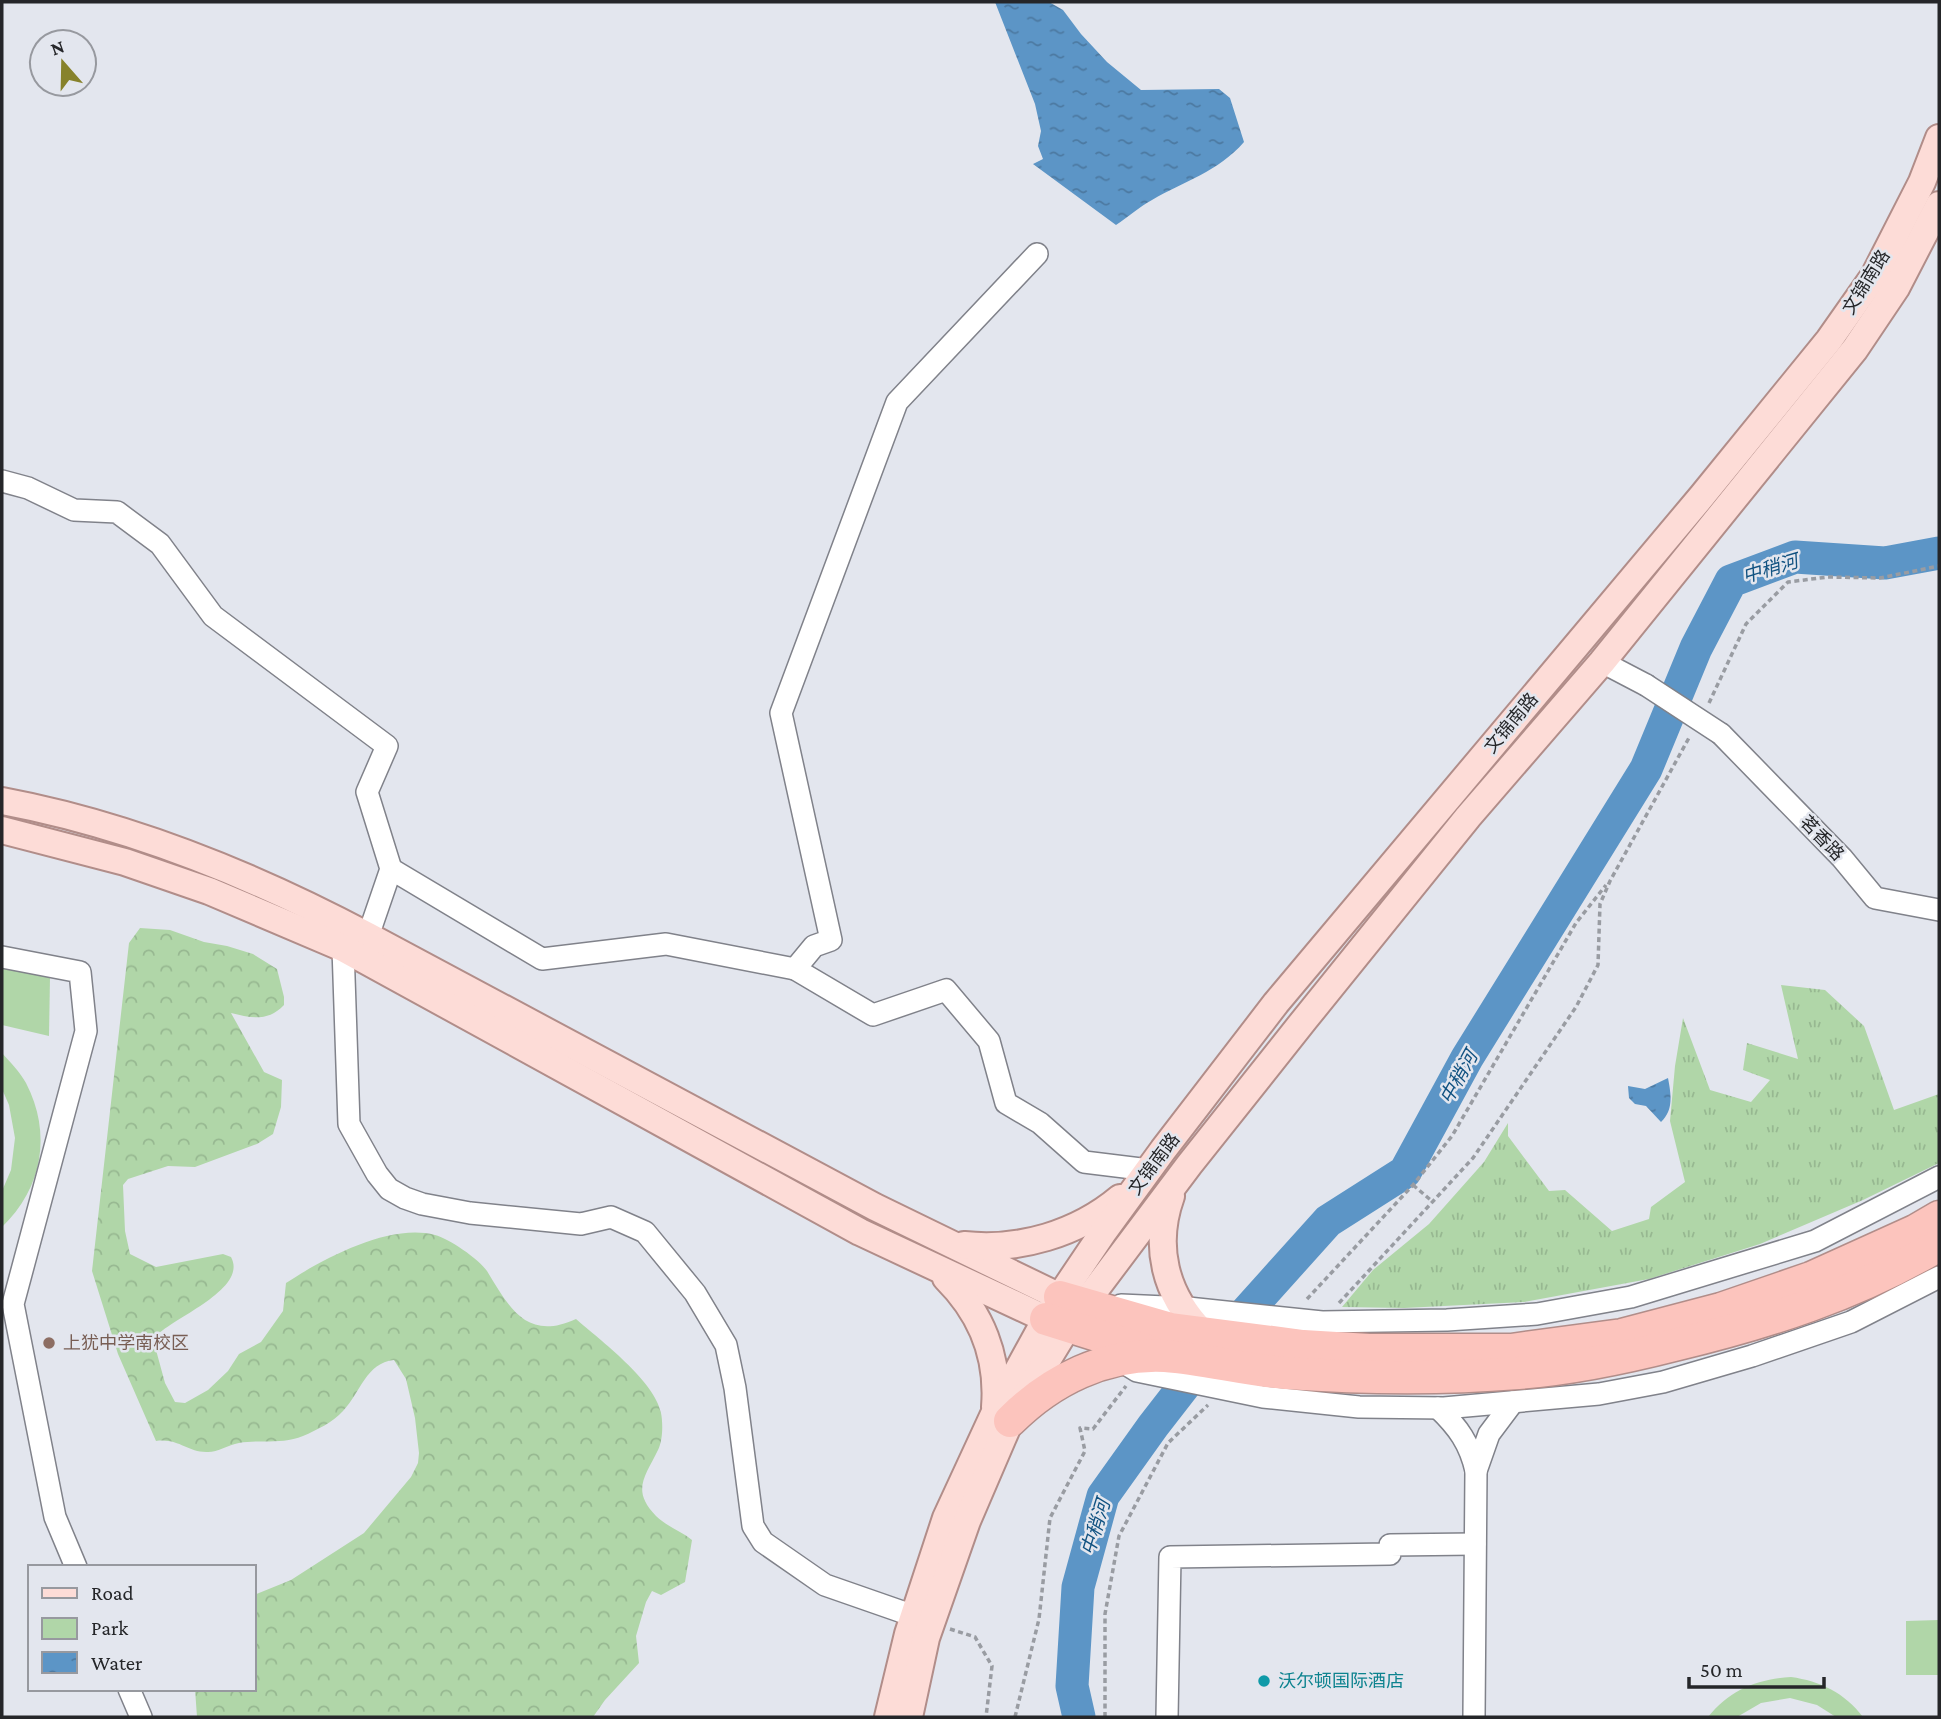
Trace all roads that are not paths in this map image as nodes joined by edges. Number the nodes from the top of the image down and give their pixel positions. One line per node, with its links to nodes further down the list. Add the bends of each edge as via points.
1 (1939, 138): 15 (main road, 文锦南路, via 1874,276 1829,340 1276,1003)
2 (1939, 205): 5 (main road, 文锦南路, via 1896,288 1855,349)
3 (1037, 254): 13 (street, via 897,402 781,713 831,940 814,946)
4 (2, 481): 8 (street, via 74,510 117,512 160,544 213,616 387,746 367,792)
5 (1602, 662): 9 (street, 茗香路, bridge, via 1721,734 1875,898); 14 (main road, 文锦南路, via 1468,817)
6 (2, 800): 10 (main road, via 55,812 220,865)
7 (2, 830): 11 (main road, via 125,862 209,891)
8 (391, 869): 10 (street); 13 (street, via 542,959 666,944)
9 (1939, 910)
10 (369, 936): 18 (main road)
11 (343, 948): 20 (main road, via 860,1232); 33 (street, via 349,1124 389,1189 422,1204 470,1213 581,1224 611,1217 645,1232 695,1293 726,1345 753,1526 763,1542 825,1585)
12 (2, 957): 22 (street, via 80,972 86,1031)
13 (795, 970): 15 (street, via 873,1016 946,990 989,1041 1006,1103 1040,1123 1084,1162)
14 (1189, 1166): 23 (main road, 文锦南路); 24 (main road, via 1169,1201 1162,1240 1166,1273)
15 (1149, 1170): 18 (main road, via 1093,1217 1047,1237 1000,1246); 23 (main road, 文锦南路, via 1104,1231)
16 (1939, 1177): 25 (street, via 1815,1241 1631,1297 1537,1314)
17 (1939, 1217): 25 (highway, via 1811,1278 1721,1309 1622,1335 1511,1350 1369,1350)
18 (952, 1244): 23 (main road)
19 (1939, 1245): 24 (highway, via 1819,1303 1725,1333 1622,1358 1518,1373 1368,1377 1282,1373)
20 (928, 1264): 23 (main road); 29 (main road, via 958,1291 981,1324 993,1360)
21 (1939, 1277): 27 (street, via 1851,1322 1676,1379 1599,1394)
22 (7, 1303): 32 (street, via 55,1517)
23 (1064, 1311): 24 (highway); 26 (street); 29 (main road)
24 (1182, 1326): 25 (highway); 26 (highway)
25 (1312, 1334)
26 (1128, 1366): 28 (street, via 1263,1397 1359,1407); 29 (highway, via 1091,1367)
27 (1513, 1402): 28 (street); 30 (street, via 1489,1434)
28 (1438, 1408): 30 (street, via 1467,1442)
29 (1002, 1417): 33 (main road, via 967,1521)
30 (1476, 1471): 31 (street)
31 (1475, 1544): 38 (street, via 1390,1545 1390,1555 1170,1557); 39 (street)
32 (75, 1565)
33 (923, 1619): 36 (main road); 37 (main road)
34 (130, 1691): 35 (street)
35 (141, 1717)
36 (888, 1717)
37 (909, 1717)
38 (1167, 1717)
39 (1474, 1717)

